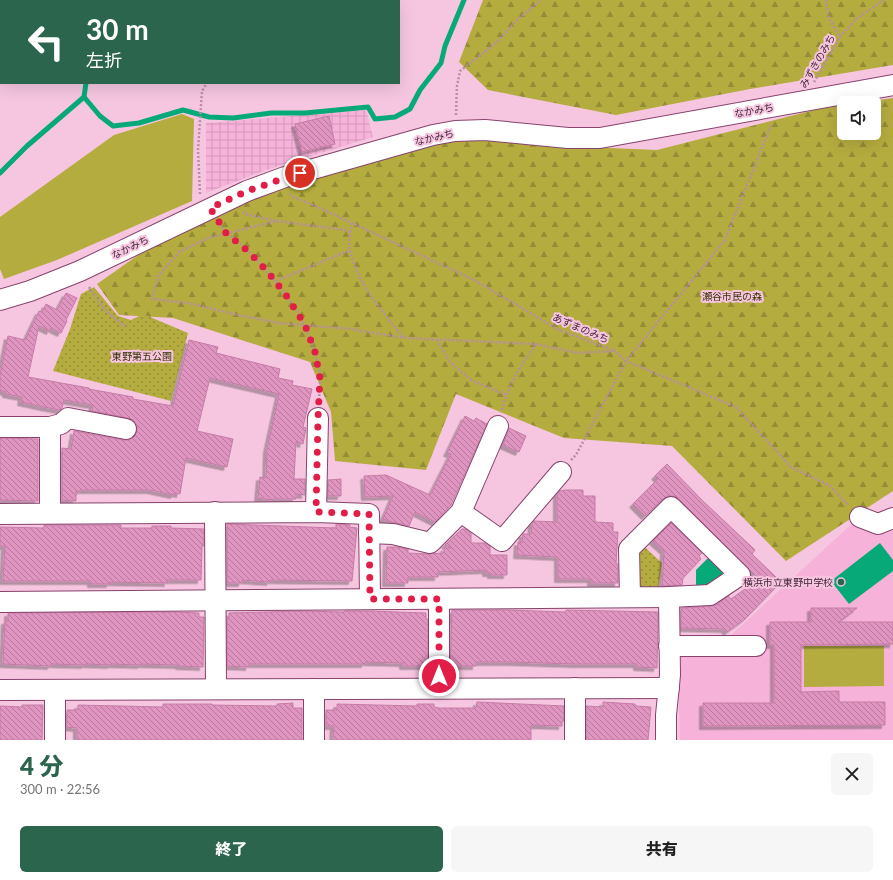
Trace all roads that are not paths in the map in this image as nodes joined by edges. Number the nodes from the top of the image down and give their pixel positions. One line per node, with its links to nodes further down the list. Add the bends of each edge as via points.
1 (893, 85): 2 (street, なかみち, via 600,138 568,138 485,130 433,135 247,191 80,271)
2 (0, 300)
3 (318, 418): 10 (street)
4 (498, 426): 11 (street)
5 (0, 427): 6 (street)
6 (50, 427): 7 (street, via 61,424 68,418); 13 (street)
7 (126, 429)
8 (560, 472): 11 (street, via 502,541)
9 (215, 512): 10 (street); 13 (street); 21 (street)
10 (316, 512): 16 (street, via 369,514)
11 (461, 512): 16 (street, via 430,543 394,534)
12 (0, 514): 13 (street)
13 (50, 514)
14 (860, 517): 15 (street, via 878,524)
15 (893, 518)
16 (369, 533): 19 (street)
17 (668, 597): 18 (street); 18 (street, via 710,595 740,576 671,507 629,549); 23 (street)
18 (630, 598): 20 (street)
19 (370, 599): 20 (street); 21 (street)
20 (439, 599): 25 (street)
21 (215, 600): 22 (street); 31 (street)
22 (0, 602)
23 (669, 646): 24 (street); 27 (street)
24 (756, 646)
25 (439, 688): 26 (street); 28 (street)
26 (574, 688): 27 (street); 34 (street)
27 (669, 688): 35 (street)
28 (314, 689): 31 (street); 33 (street)
29 (0, 690): 30 (street)
30 (55, 690): 31 (street); 32 (street)
31 (216, 690)
32 (55, 740)
33 (314, 740)
34 (575, 740)
35 (666, 740)

